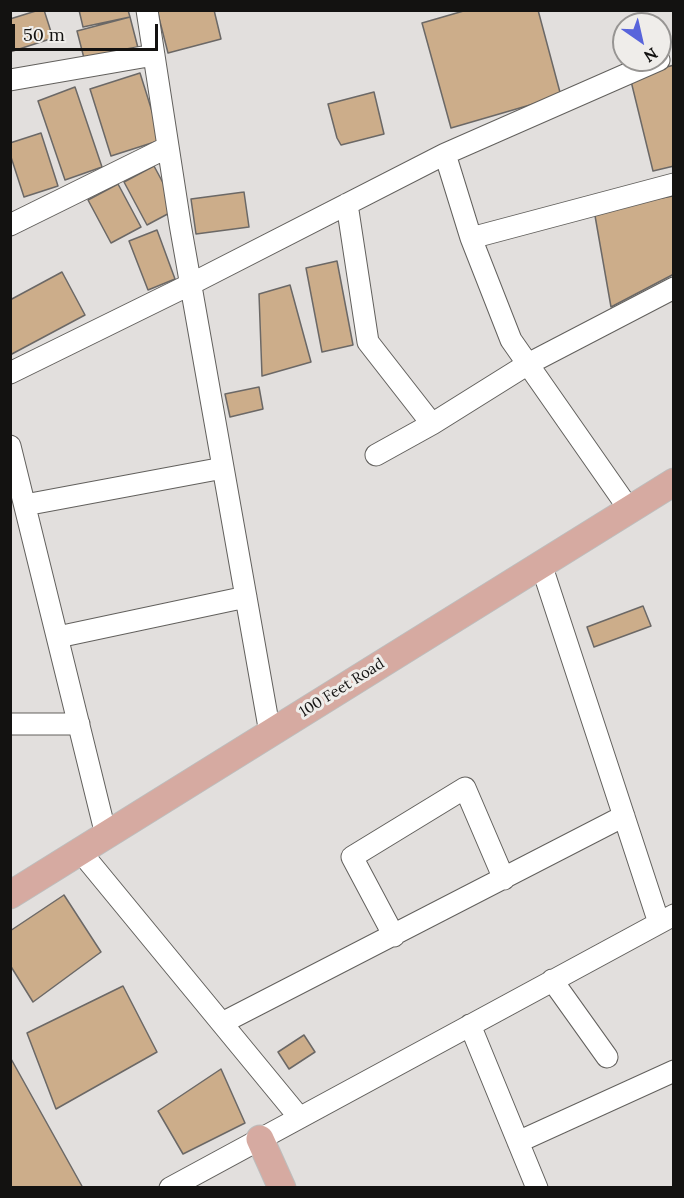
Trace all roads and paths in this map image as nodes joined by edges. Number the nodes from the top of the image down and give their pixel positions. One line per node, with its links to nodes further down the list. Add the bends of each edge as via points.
1 (147, 10): 2 (street)
2 (154, 55): 4 (street); 5 (street)
3 (633, 72): 6 (street)
4 (10, 80)
5 (168, 147): 9 (street); 11 (street)
6 (445, 154): 8 (street); 10 (street)
7 (674, 184): 10 (street)
8 (347, 204): 11 (street); 15 (street, via 368,342)
9 (10, 225)
10 (471, 238): 13 (street, via 511,340)
11 (190, 284): 14 (street); 18 (street)
12 (674, 288): 13 (street)
13 (528, 364): 15 (street); 21 (street)
14 (10, 373)
15 (432, 424): 17 (street)
16 (10, 446): 20 (street)
17 (376, 456)
18 (223, 468): 20 (street); 23 (street)
19 (671, 490): 21 (main road, 100 Feet Road)
20 (25, 505): 24 (street)
21 (629, 509): 22 (main road, 100 Feet Road)
22 (541, 564): 27 (main road, 100 Feet Road); 28 (street)
23 (246, 597): 24 (street); 27 (street)
24 (58, 637): 26 (street)
25 (10, 724): 26 (street)
26 (79, 724): 29 (street)
27 (270, 733): 29 (main road, 100 Feet Road)
28 (624, 816): 31 (street); 33 (street)
29 (106, 836): 30 (main road, 100 Feet Road)
30 (80, 851): 32 (main road, 100 Feet Road); 36 (street)
31 (504, 879): 34 (street); 34 (street, via 465,788 352,857)
32 (10, 895)
33 (666, 919): 35 (street)
34 (393, 936): 36 (street)
35 (552, 980): 37 (street); 38 (street)
36 (222, 1023): 40 (street)
37 (470, 1025): 40 (street); 42 (street)
38 (607, 1058)
39 (674, 1071): 42 (street)
40 (299, 1118): 41 (street)
41 (260, 1139): 43 (street); 44 (main road)
42 (518, 1142): 45 (street)
43 (170, 1188)
44 (282, 1188)
45 (537, 1188)

